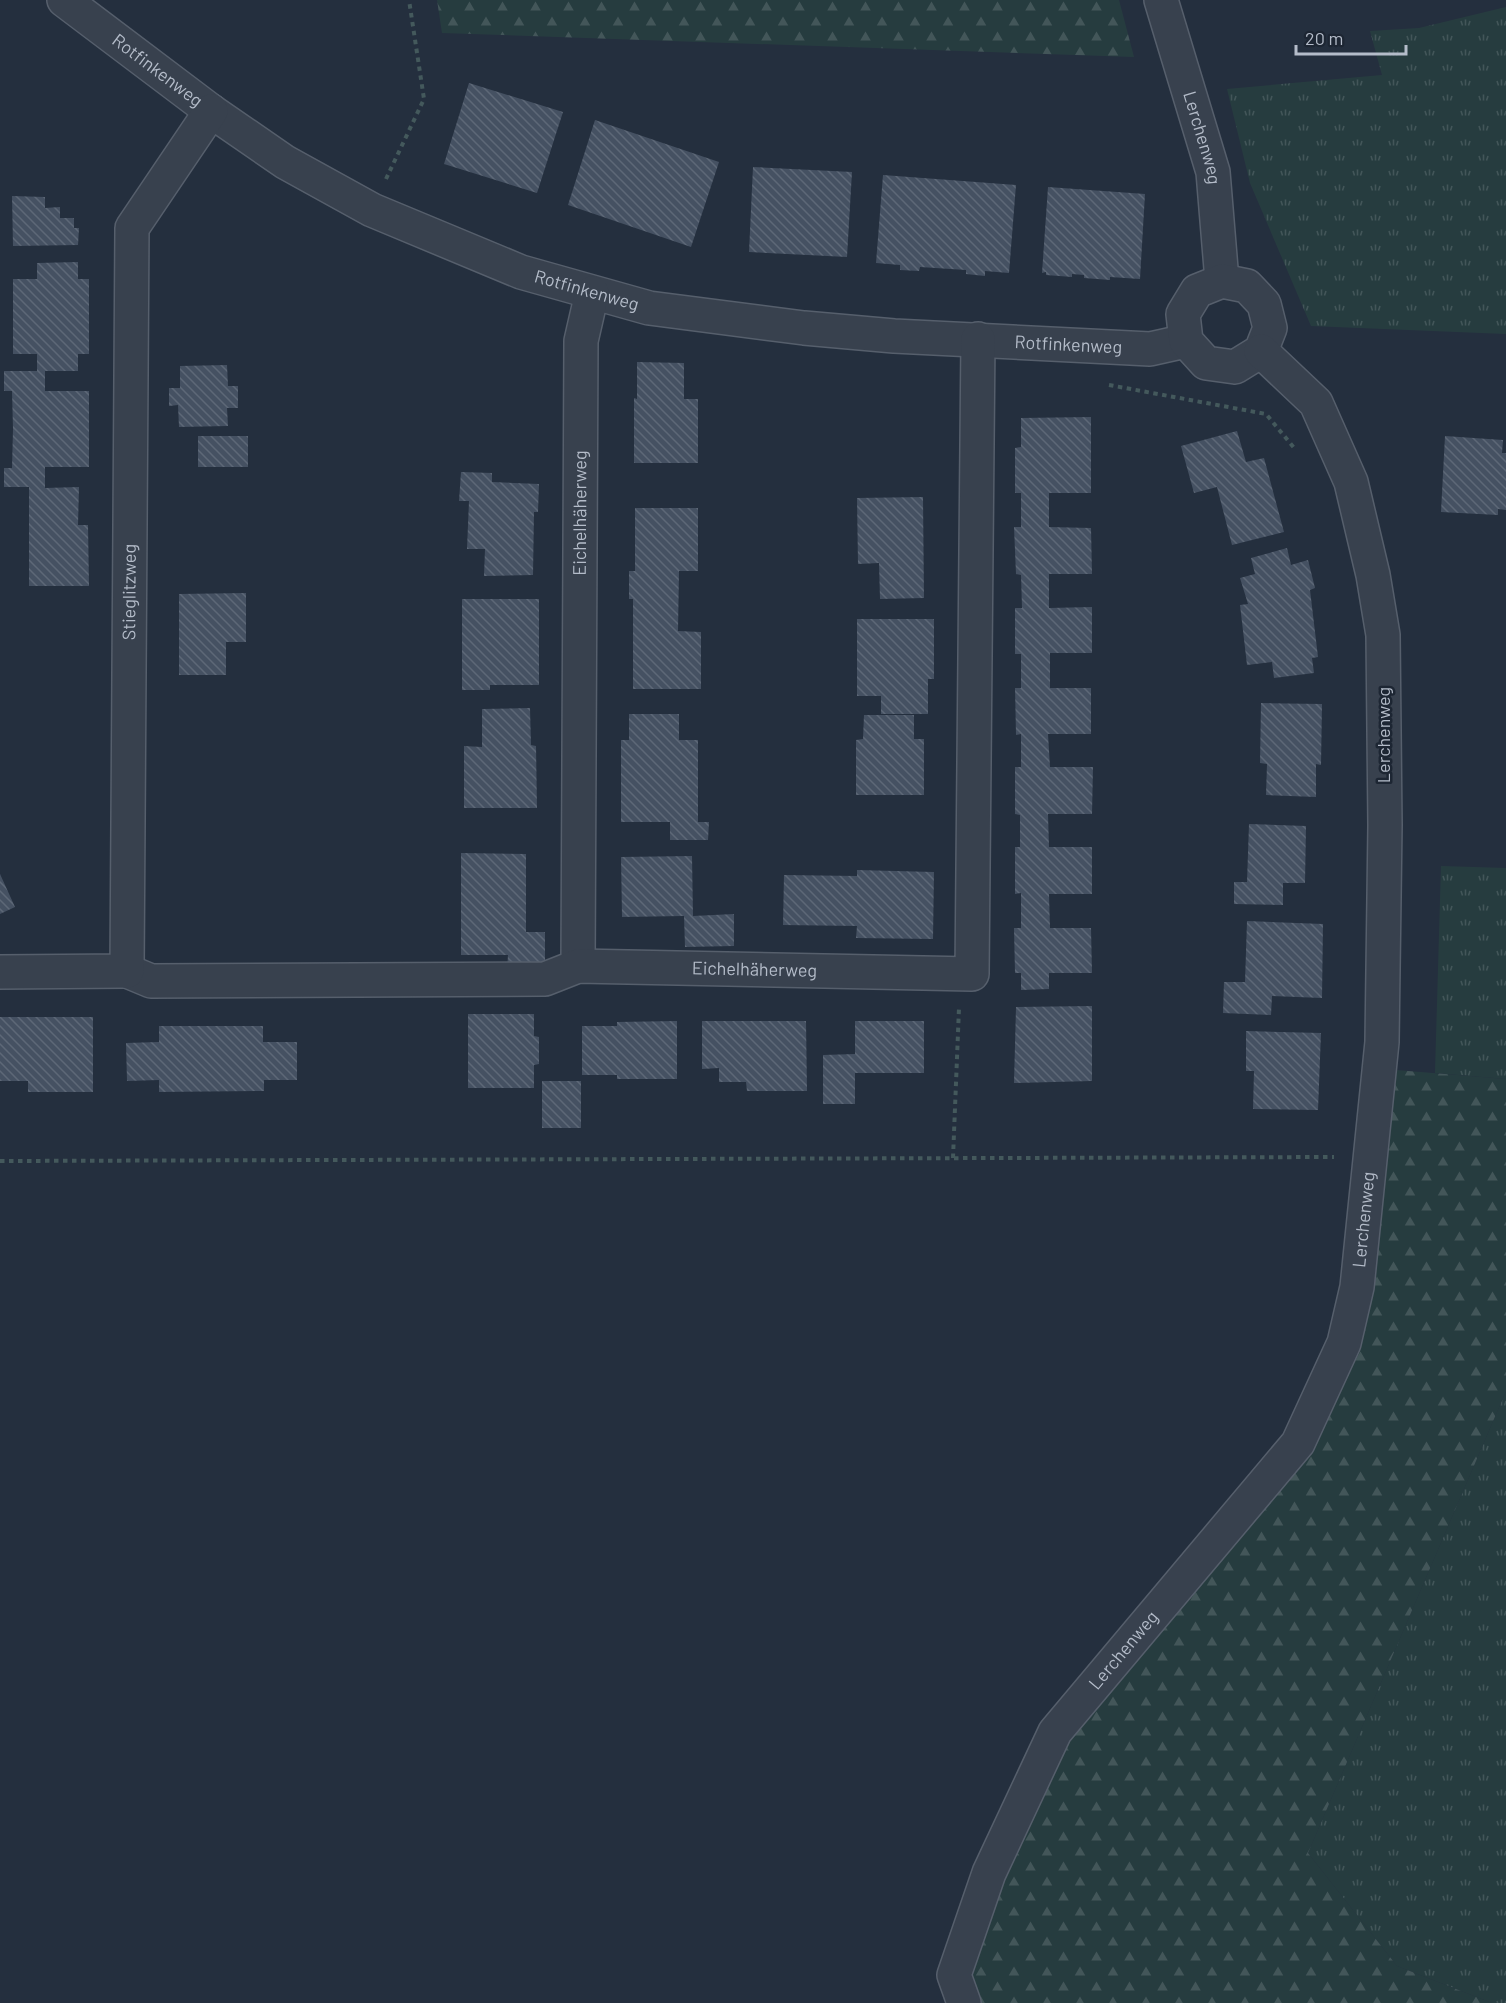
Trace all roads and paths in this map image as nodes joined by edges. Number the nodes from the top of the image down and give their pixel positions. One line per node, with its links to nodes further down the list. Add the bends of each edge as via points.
1 (64, 0): 4 (street, Rotfinkenweg)
2 (409, 0): 5 (path, via 424,99)
3 (1161, 0): 6 (street, Lerchenweg, via 1213,172)
4 (211, 111): 5 (street, Rotfinkenweg, via 285,162); 14 (street, Stieglitzweg, via 132,228)
5 (372, 210): 7 (street, Rotfinkenweg, via 521,272)
6 (1222, 281): 9 (street, via 1197,291 1183,314); 10 (street, via 1247,286 1264,304 1270,328)
7 (592, 293): 8 (street, Rotfinkenweg, via 649,308 804,328); 13 (street, Eichelhäherweg, via 580,340)
8 (978, 339): 9 (street, Rotfinkenweg, via 1150,349); 16 (street, via 972,974)
9 (1186, 341): 10 (street, via 1206,363 1235,367)
10 (1261, 351): 17 (street, Lerchenweg, via 1316,403 1351,482 1383,635 1382,1042)
11 (1103, 384): 12 (path, via 1266,414)
12 (1301, 456)
13 (578, 966): 14 (street, via 545,979 151,981); 16 (street, Eichelhäherweg)
14 (127, 971): 15 (street)
15 (0, 972)
16 (960, 975): 18 (path)
17 (1370, 1156): 18 (path); 20 (street, Lerchenweg, via 1357,1287 1344,1342 1298,1443 1055,1732 989,1873 954,1975)
18 (953, 1158): 19 (path)
19 (0, 1161)
20 (964, 2003)

